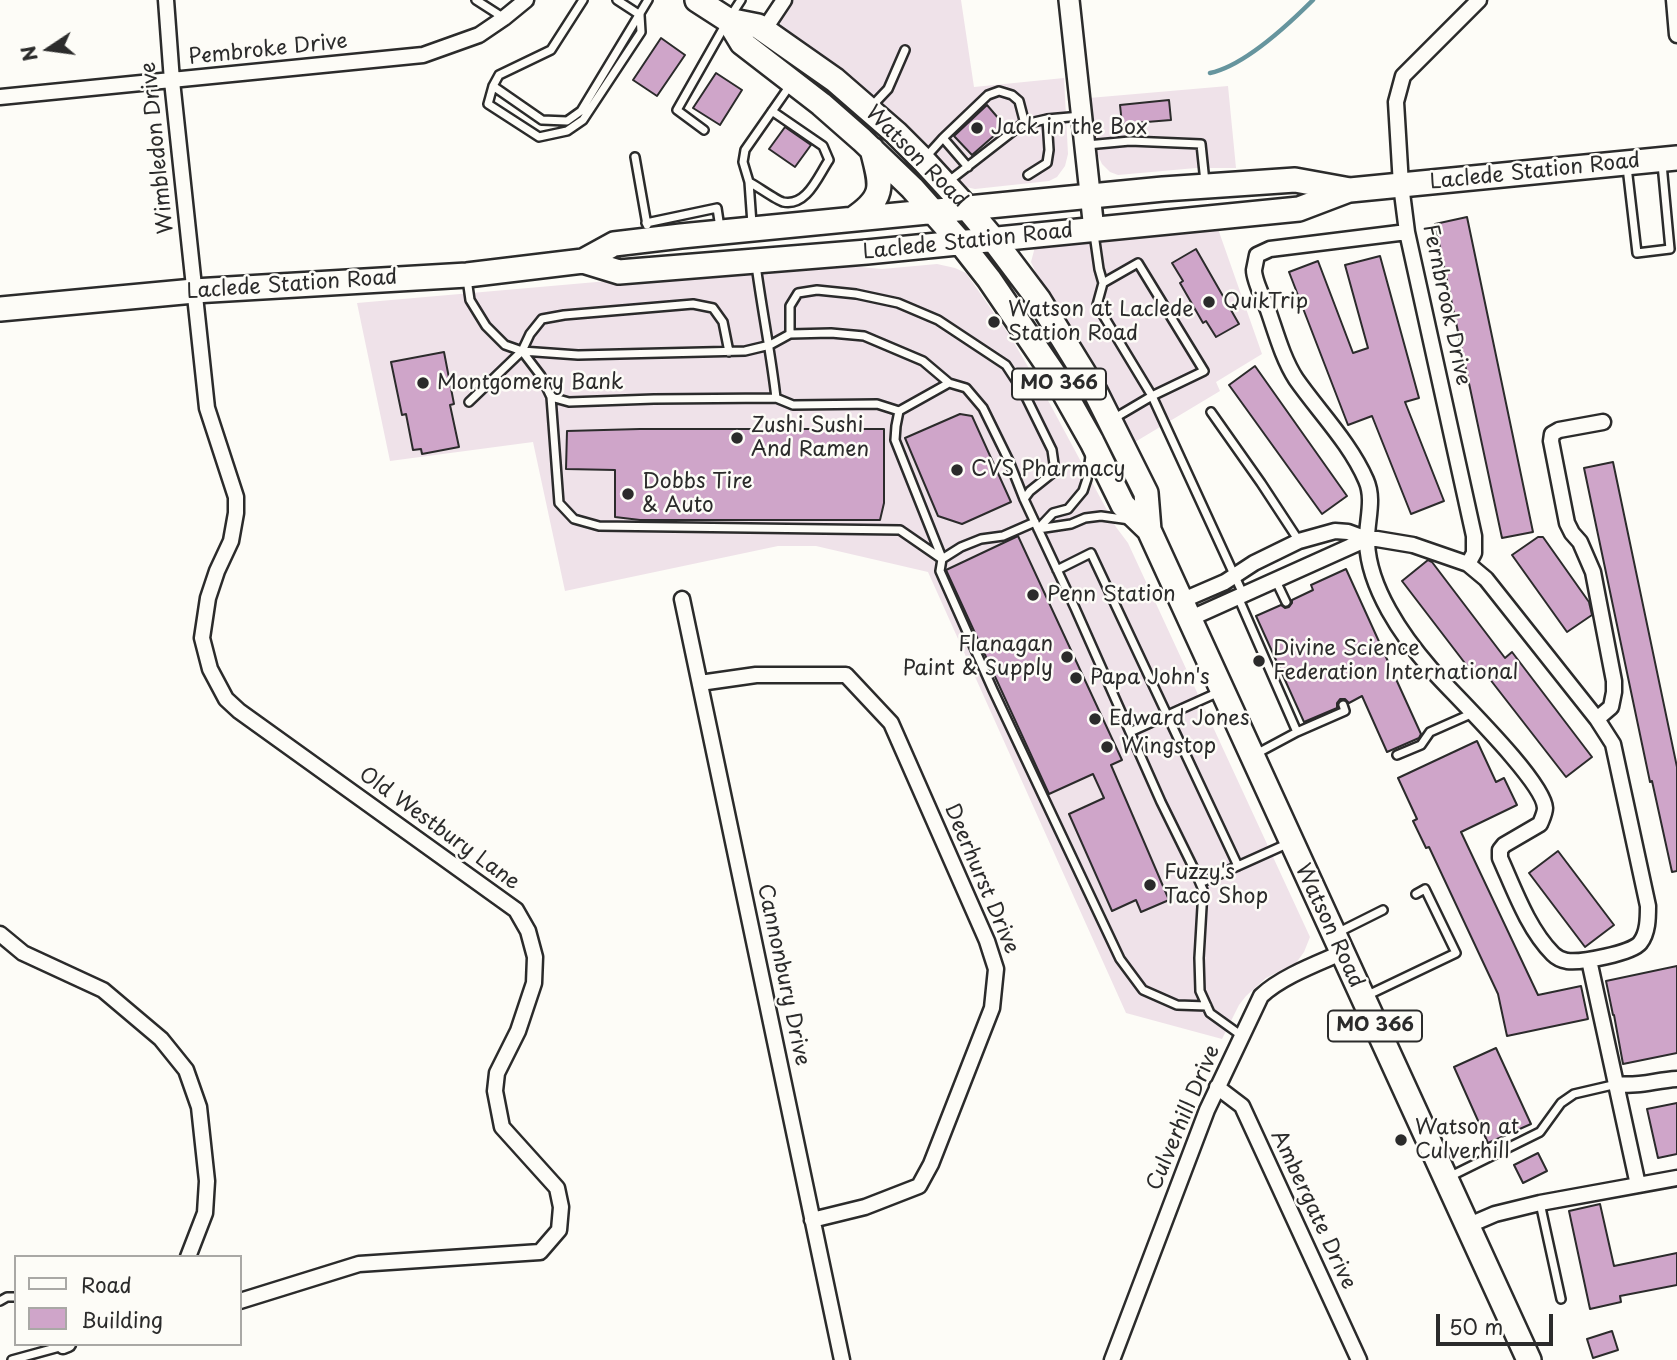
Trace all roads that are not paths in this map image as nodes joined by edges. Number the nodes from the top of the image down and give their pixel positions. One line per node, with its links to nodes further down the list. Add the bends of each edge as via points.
1 (166, 0): 19 (street, Wimbledon Drive)
2 (475, 0): 14 (lane)
3 (526, 0): 14 (street, Pembroke Drive)
4 (583, 0): 21 (lane, via 551,50 499,75)
5 (617, 0): 13 (lane)
6 (648, 0): 13 (lane)
7 (697, 0): 15 (main road, Watson Road / MO 366)
8 (741, 0): 15 (lane)
9 (784, 0): 16 (street)
10 (1069, 0): 25 (street)
11 (1479, 0): 40 (street, Fernbrook Drive, via 1403,76 1396,102)
12 (1674, 0): 17 (street)
13 (640, 15): 21 (lane, via 581,111 567,121 542,120); 21 (lane, via 641,32 583,120 567,131 538,137 488,104)
14 (504, 18): 19 (street, Pembroke Drive, via 479,35 423,55)
15 (728, 20): 16 (main road, Watson Road / MO 366); 20 (main road, Watson Road / MO 366, via 742,43); 28 (lane, via 677,110)
16 (764, 30): 23 (main road, Watson Road / MO 366)
17 (1677, 35)
18 (905, 50): 23 (lane, via 888,89)
19 (173, 81): 22 (street, Pembroke Drive); 57 (street, Wimbledon Drive)
20 (793, 82): 24 (lane); 31 (main road, Watson Road / MO 366)
21 (493, 86)
22 (0, 97)
23 (869, 108): 34 (main road, Watson Road / MO 366)
24 (772, 111): 38 (lane, via 745,150); 38 (lane, via 823,146 829,160 806,196 796,201 782,202)
25 (1081, 116): 26 (lane); 30 (street)
26 (1047, 119): 27 (lane); 37 (lane, via 1047,163)
27 (1025, 124): 29 (lane, via 1020,102 999,91 988,95); 36 (lane)
28 (704, 130)
29 (943, 138): 34 (lane); 36 (lane)
30 (1084, 145): 41 (lane, via 1130,141 1201,144); 43 (street)
31 (872, 149): 45 (main road, Watson Road / MO 366); 46 (main road, via 879,191 868,209)
32 (635, 157): 49 (lane)
33 (1669, 159): 35 (main road, Laclede Station Road); 35 (lane, via 1670,249 1637,253)
34 (923, 160): 39 (main road, Watson Road / MO 366)
35 (1627, 163): 40 (main road, Laclede Station Road)
36 (968, 167): 39 (lane)
37 (1028, 176)
38 (749, 182): 47 (lane)
39 (946, 184): 44 (main road, Watson Road / MO 366)
40 (1401, 185): 42 (main road, Laclede Station Road); 50 (street, Fernbrook Drive)
41 (1205, 186): 42 (main road, Laclede Station Road, via 1296,180); 43 (main road, Laclede Station Road)
42 (1350, 190): 48 (main road, Laclede Station Road, via 1299,209)
43 (1090, 196): 44 (main road, Laclede Station Road); 48 (street)
44 (967, 208): 45 (main road, Laclede Station Road); 51 (main road, Watson Road / MO 366)
45 (933, 212): 46 (main road, Laclede Station Road); 52 (main road, Watson Road / MO 366)
46 (853, 219): 47 (main road, Laclede Station Road)
47 (753, 229): 49 (main road, Laclede Station Road)
48 (1094, 230): 51 (main road, Laclede Station Road); 56 (lane)
49 (647, 231): 53 (main road, Laclede Station Road)
50 (1407, 232): 76 (street, via 1270,249 1257,255 1254,273 1294,377 1367,482); 79 (street, Fernbrook Drive, via 1474,536 1474,553)
51 (993, 239): 52 (main road, Laclede Station Road); 70 (main road, Watson Road / MO 366, via 1058,329)
52 (960, 242): 54 (main road, Laclede Station Road); 72 (main road, Watson Road / MO 366, via 1038,349)
53 (583, 261): 54 (main road, Laclede Station Road, via 619,272); 55 (main road, Laclede Station Road)
54 (755, 261): 60 (lane)
55 (467, 275): 57 (main road, Laclede Station Road); 61 (lane, via 470,300 486,326 505,345)
56 (1103, 283): 64 (lane, via 1097,305); 64 (lane, via 1138,263 1204,370)
57 (194, 291): 58 (main road, Laclede Station Road); 119 (street, Old Westbury Lane, via 207,408 236,497 231,541 208,598 202,638 210,669 226,699 239,711 516,910 535,957 534,983 497,1073 495,1091 502,1126 557,1188 561,1207 559,1230 540,1252 359,1264)
58 (0, 309)
59 (789, 334): 60 (lane); 63 (lane, via 864,336 923,361); 73 (lane, via 790,306 798,293 856,294 898,303 938,320 1006,365 1052,450 1055,471)
60 (770, 345): 62 (lane); 66 (lane)
61 (522, 351): 62 (lane, via 578,355); 62 (lane, via 541,319 693,304 713,308 723,322); 65 (lane); 67 (lane)
62 (729, 352)
63 (949, 383): 68 (lane); 73 (lane, via 966,388 983,408)
64 (1152, 396): 70 (lane); 81 (lane)
65 (551, 397): 66 (lane, via 569,402); 78 (lane, via 559,503 574,519 599,526 900,530)
66 (776, 398): 68 (lane, via 793,405 877,404)
67 (470, 402)
68 (900, 411): 78 (lane, via 895,440)
69 (1211, 412): 77 (lane)
70 (1111, 420): 75 (main road, Watson Road / MO 366, via 1146,493)
71 (1603, 422): 92 (street, via 1559,430 1551,441 1567,523 1593,572 1612,670 1611,707)
72 (1092, 442): 74 (lane, via 1083,491 1068,509 1053,513); 75 (main road, Watson Road / MO 366, via 1123,505)
73 (1024, 499): 74 (lane)
74 (1037, 526): 75 (lane, via 1101,516); 78 (lane, via 981,539); 80 (lane)
75 (1145, 527): 86 (main road, Watson Road / MO 366)
76 (1367, 539): 77 (street, via 1335,531); 79 (street, via 1413,545); 82 (street); 90 (street, via 1372,574 1396,623)
77 (1299, 541): 81 (street)
78 (942, 559): 106 (lane, via 940,572 1120,959 1143,990 1177,1005)
79 (1468, 564): 92 (street, via 1486,579)
80 (1057, 570): 91 (lane, via 1091,553); 93 (lane)
81 (1235, 575): 83 (lane); 86 (street)
82 (1276, 580): 83 (street); 85 (lane)
83 (1241, 596): 86 (street); 94 (lane)
84 (682, 598): 87 (street, Cannonbury Drive)
85 (1286, 602)
86 (1185, 610): 88 (main road, Watson Road / MO 366)
87 (700, 683): 115 (street, Cannonbury Drive); 115 (street, Deerhurst Drive, via 756,675 846,675 891,723 996,970 992,1009 919,1186 865,1207)
88 (1223, 691): 91 (lane); 96 (main road, Watson Road / MO 366)
89 (1343, 705): 94 (lane, via 1345,711)
90 (1473, 712): 95 (lane, via 1430,732 1421,745); 104 (street, via 1528,776 1545,808 1540,824 1500,850 1520,903 1555,956 1566,961)
91 (1168, 715): 93 (lane); 98 (lane)
92 (1597, 719): 104 (street, via 1612,744 1648,922 1638,946)
93 (1130, 732): 99 (lane)
94 (1297, 732): 96 (lane)
95 (1397, 755)
96 (1252, 756): 97 (main road, Watson Road / MO 366)
97 (1290, 842): 98 (lane); 103 (main road, Watson Road / MO 366)
98 (1238, 866): 99 (lane)
99 (1200, 883): 106 (lane, via 1200,991)
100 (1416, 894): 105 (lane, via 1425,889 1455,953)
101 (1383, 910): 103 (lane)
102 (0, 934): 117 (street, via 23,953 103,990 161,1039 186,1070 199,1107 207,1181 205,1213)
103 (1337, 944): 105 (main road, Watson Road / MO 366); 107 (street, Culverhill Drive, via 1268,989)
104 (1589, 960): 109 (street)
105 (1362, 998): 111 (main road, Watson Road / MO 366)
106 (1207, 1006): 107 (lane)
107 (1242, 1036): 110 (street, Culverhill Drive)
108 (1677, 1079): 109 (street)
109 (1617, 1084): 111 (lane, via 1574,1094 1561,1103 1540,1132); 113 (street)
110 (1217, 1087): 120 (street, Culverhill Drive); 126 (street, Ambergate Drive, via 1242,1106)
111 (1445, 1178): 116 (main road, Watson Road / MO 366)
112 (1677, 1178): 113 (street)
113 (1638, 1185): 114 (street)
114 (1541, 1203): 116 (street); 118 (lane)
115 (812, 1220): 123 (street, Cannonbury Drive)
116 (1467, 1226): 127 (main road, Watson Road / MO 366)
117 (189, 1255)
118 (1561, 1298)
119 (242, 1301)
120 (1117, 1344): 124 (street, Culverhill Drive); 125 (street, Culverhill Drive)
121 (61, 1346): 122 (lane)
122 (12, 1360)
123 (842, 1360)
124 (1098, 1360)
125 (1112, 1360)
126 (1359, 1360)
127 (1529, 1360)

